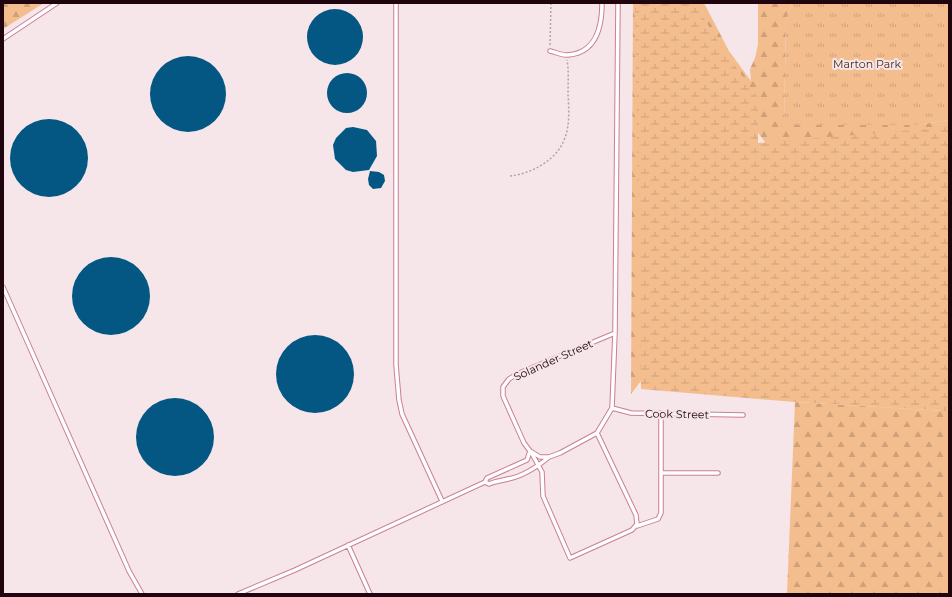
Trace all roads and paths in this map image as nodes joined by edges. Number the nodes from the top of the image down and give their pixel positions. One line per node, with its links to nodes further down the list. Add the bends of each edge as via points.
1 (57, 3): 6 (lane)
2 (396, 3): 22 (lane, via 396,365 399,400 408,430)
3 (550, 3): 7 (path)
4 (602, 3): 8 (lane, via 597,36 582,51)
5 (618, 3): 11 (lane)
6 (3, 39)
7 (550, 51): 8 (lane)
8 (565, 55): 9 (path, via 568,67 569,107 568,130 564,140 557,152 543,164 529,172)
9 (510, 176)
10 (3, 287): 25 (lane)
11 (615, 332): 12 (lane); 16 (lane, Solander Street, via 517,374 503,387 503,396)
12 (612, 408): 13 (lane, Cook Street, via 631,413); 15 (lane)
13 (660, 414): 14 (lane, Cook Street); 19 (lane)
14 (743, 415)
15 (597, 433): 17 (lane); 23 (lane, via 636,515 637,524)
16 (530, 451): 17 (lane, via 540,457); 18 (lane, Solander Street); 21 (lane, via 527,460 487,478)
17 (549, 457): 18 (lane)
18 (538, 466): 21 (lane, via 507,480 496,480 489,484); 23 (lane, Solander Street, via 542,472 543,496 570,558)
19 (661, 473): 20 (lane); 23 (lane, via 661,513 658,519)
20 (718, 473)
21 (484, 482): 22 (lane)
22 (442, 501): 24 (lane)
23 (634, 527)
24 (348, 545): 26 (lane); 27 (lane)
25 (142, 594)
26 (238, 594)
27 (370, 594)

